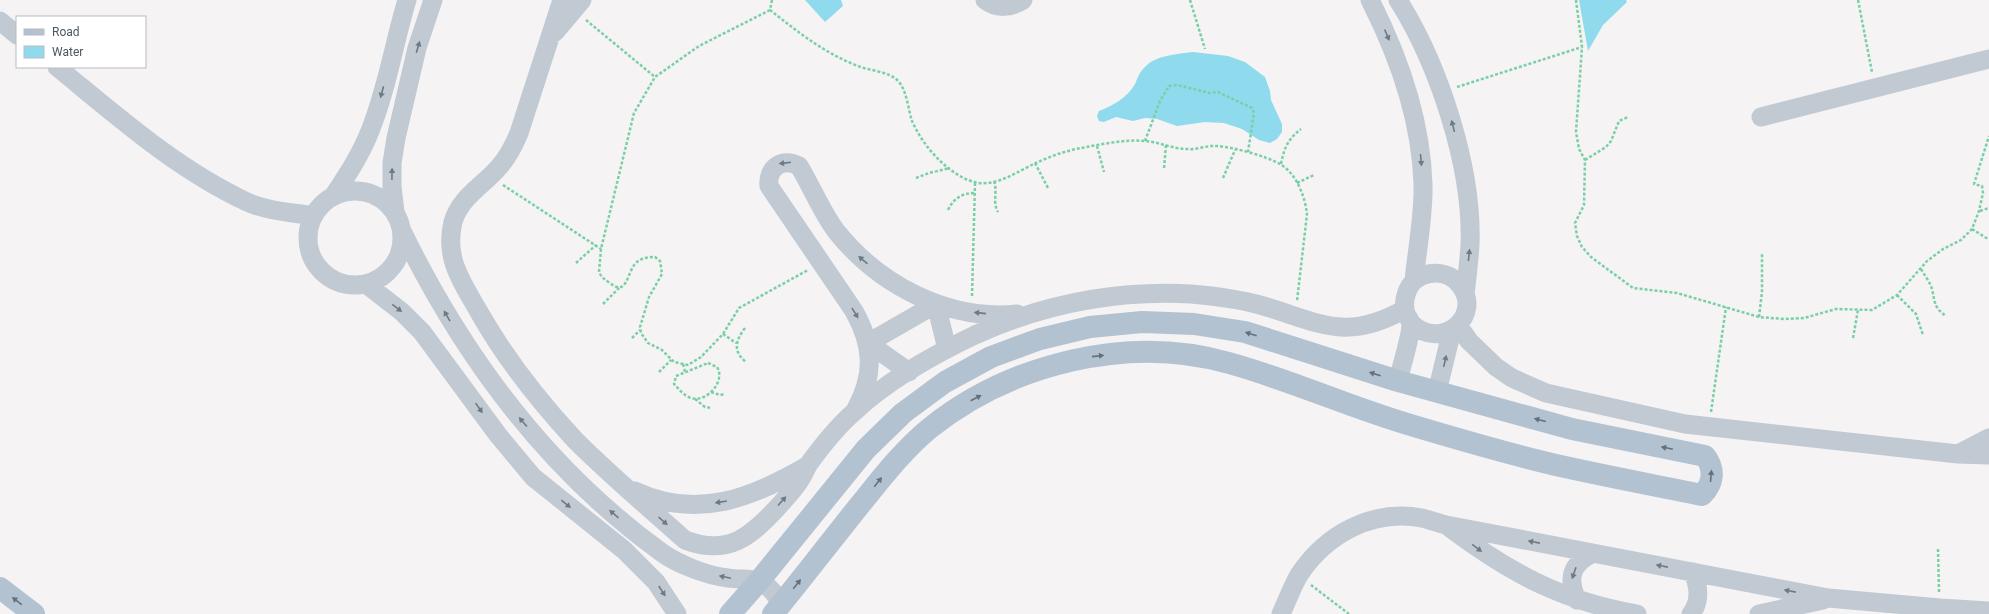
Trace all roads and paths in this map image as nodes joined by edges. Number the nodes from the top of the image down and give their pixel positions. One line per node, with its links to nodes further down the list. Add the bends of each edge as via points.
1 (407, 0): 25 (street, one-way to 25)
2 (433, 0): 27 (street, one-way to 2, via 417,48)
3 (772, 0): 12 (path)
4 (985, 0): 5 (street, via 1008,7)
5 (1023, 0)
6 (1190, 0): 16 (path)
7 (1370, 0): 64 (street, one-way to 64, via 1393,49 1406,87 1420,152 1423,185)
8 (1398, 0): 21 (street, via 1416,31)
9 (1576, 0): 15 (path)
10 (1858, 0): 20 (path)
11 (573, 3): 19 (path); 40 (street, via 548,41 519,133 507,157)
12 (770, 10): 19 (path, via 699,46); 36 (path, via 808,40 830,53 859,66 892,76 899,81 923,141 935,156)
13 (0, 21): 14 (street)
14 (16, 34)
15 (1582, 47): 21 (path); 33 (path, via 1576,132 1579,149)
16 (1205, 49)
17 (1989, 59): 20 (street)
18 (57, 68): 54 (street, via 179,163 246,202)
19 (655, 77): 59 (path, via 634,113)
20 (1875, 88): 23 (street)
21 (1442, 91): 67 (street, one-way to 21, via 1470,245 1466,187)
22 (1628, 117): 33 (path, via 1619,121 1606,147)
23 (1761, 117)
24 (1301, 129): 35 (path, via 1284,148)
25 (370, 131): 27 (street); 48 (street, via 360,153)
26 (1989, 136): 51 (path, via 1974,184 1982,186)
27 (396, 138): 52 (street, one-way to 27, via 392,162)
28 (1145, 141): 29 (path); 30 (path, via 1121,141); 32 (path, via 1160,101 1169,86 1177,85 1210,93 1218,92 1252,108 1254,113)
29 (1166, 145): 31 (path, via 1188,149 1215,146); 37 (path)
30 (1097, 146): 34 (path, via 1055,155); 38 (path)
31 (1235, 150): 32 (path); 42 (path)
32 (1248, 152): 35 (path)
33 (1585, 160): 71 (path, via 1584,205 1575,222 1582,247 1591,257 1633,288 1677,293)
34 (1035, 163): 43 (path, via 1015,174); 46 (path)
35 (1281, 164): 45 (path)
36 (950, 168): 41 (path); 44 (path)
37 (1164, 168)
38 (1104, 172)
39 (1314, 175): 45 (path)
40 (489, 176): 58 (path); 107 (street, via 462,203 454,220 450,239 452,259 459,277 492,335 532,389 575,440)
41 (916, 178)
42 (1223, 178)
43 (994, 181): 44 (path); 53 (path, via 994,203)
44 (975, 182): 47 (path)
45 (1297, 183): 75 (path, via 1304,198 1307,214)
46 (1048, 188)
47 (975, 193): 50 (path, via 968,193 956,199); 73 (path)
48 (334, 195): 52 (street, via 353,190 363,191 381,198); 54 (street, via 326,200)
49 (1989, 208): 51 (path)
50 (948, 210)
51 (1980, 211): 55 (path)
52 (395, 212): 56 (street)
53 (998, 212)
54 (313, 216): 65 (street, via 308,234 310,254 315,263 332,279 342,284)
55 (1972, 229): 57 (path); 63 (path, via 1961,240 1932,257)
56 (402, 231): 65 (street, via 400,252 390,271); 117 (street, one-way to 56, via 727,578 671,559 593,497 552,456 514,412 447,316)
57 (1988, 238)
58 (596, 245): 59 (path); 61 (path)
59 (601, 249): 66 (path, via 599,272 615,288)
60 (1762, 253): 78 (path)
61 (576, 263)
62 (821, 264): 70 (street, one-way to 62, via 898,286 854,252 820,207 799,166 782,162 772,169 768,180 769,186); 82 (path, via 739,308); 87 (street, one-way to 87, via 854,310)
63 (1921, 269): 68 (path); 77 (path, via 1929,283 1934,304)
64 (1414, 281): 67 (street, via 1428,274 1443,274 1456,281); 76 (street, via 1406,294)
65 (366, 284): 125 (street, one-way to 125, via 402,312 422,332 498,435 533,477 624,550 656,582)
66 (619, 288): 69 (path); 81 (path, via 624,285 639,261 655,257 660,261 662,274 649,297)
67 (1465, 294): 80 (street, via 1465,314)
68 (1897, 296): 72 (path, via 1872,310); 83 (path, via 1916,314)
69 (603, 304)
70 (936, 304): 73 (street); 87 (street); 88 (street)
71 (1726, 308): 78 (path); 102 (path)
72 (1858, 310): 78 (path, via 1836,309 1804,318 1784,320); 85 (path)
73 (971, 313): 74 (street, one-way to 73)
74 (1032, 313): 75 (street, via 1095,298 1160,293 1225,298); 88 (street)
75 (1295, 315): 76 (street, via 1321,325 1356,327)
76 (1408, 316): 80 (street, via 1423,332 1430,334 1438,335); 95 (street)
77 (1946, 316)
78 (1759, 317)
79 (745, 328): 86 (path)
80 (1455, 328): 97 (street, one-way to 80); 102 (street, via 1487,359 1512,378 1528,386 1546,393)
81 (640, 330): 84 (path); 89 (path, via 648,343 662,350)
82 (724, 334): 86 (path); 91 (path, via 695,362)
83 (1923, 335)
84 (632, 338)
85 (1853, 338)
86 (736, 343): 90 (path, via 738,354)
87 (868, 343): 94 (street); 101 (street, via 868,378)
88 (947, 349): 94 (street)
89 (671, 360): 91 (path); 92 (path)
90 (746, 362)
91 (683, 364): 93 (path)
92 (659, 372)
93 (685, 372): 96 (path, via 708,363 717,367 719,381); 99 (path, via 676,376 674,384 685,395)
94 (909, 372): 101 (street)
95 (1398, 381): 97 (main road); 117 (main road, one-way to 117, via 1245,332 1194,324 1142,322 1090,327 1040,339 991,357 945,382 903,413 866,449)
96 (711, 392): 98 (path); 99 (path)
97 (1437, 392): 122 (main road, one-way to 97, via 896,460 929,429 966,403 1005,382 1048,366 1092,357 1136,352 1181,354 1226,362 1410,425 1555,465 1702,494 1712,479 1711,467 1705,456 1572,428)
98 (725, 394)
99 (695, 399): 100 (path)
100 (711, 408)
101 (855, 411): 106 (street)
102 (1708, 427): 104 (street)
103 (1989, 438): 104 (street, via 1980,445)
104 (1958, 454): 105 (street)
105 (1989, 455)
106 (808, 466): 108 (street); 110 (street, one-way to 106, via 799,482)
107 (624, 485): 109 (street, via 662,500); 112 (street, one-way to 112)
108 (748, 496): 109 (street, one-way to 109, via 716,503); 110 (street)
109 (683, 504): 112 (street)
110 (761, 525): 112 (street, via 739,541 725,545 712,547)
111 (1446, 525): 114 (street, one-way to 111); 116 (street, via 1422,518 1398,516 1368,521 1351,527 1330,540 1312,556); 120 (street, one-way to 120, via 1486,555 1530,581)
112 (685, 540)
113 (1938, 549): 121 (path)
114 (1593, 553): 115 (street, one-way to 114); 120 (street, one-way to 120, via 1583,558 1575,567 1571,578)
115 (1693, 572): 119 (street, one-way to 115); 130 (street, via 1698,584 1698,597)
116 (1298, 576): 127 (street); 128 (path)
117 (759, 581): 122 (street, via 773,592); 126 (main road)
118 (0, 588): 124 (main road, one-way to 118)
119 (1828, 598): 121 (street); 131 (street)
120 (1577, 600): 129 (street)
121 (1940, 608): 123 (street)
122 (777, 609)
123 (1986, 612)
124 (34, 614)
125 (677, 614)
126 (730, 614)
127 (1281, 614)
128 (1349, 614)
129 (1637, 614)
130 (1691, 614)
131 (1759, 614)

